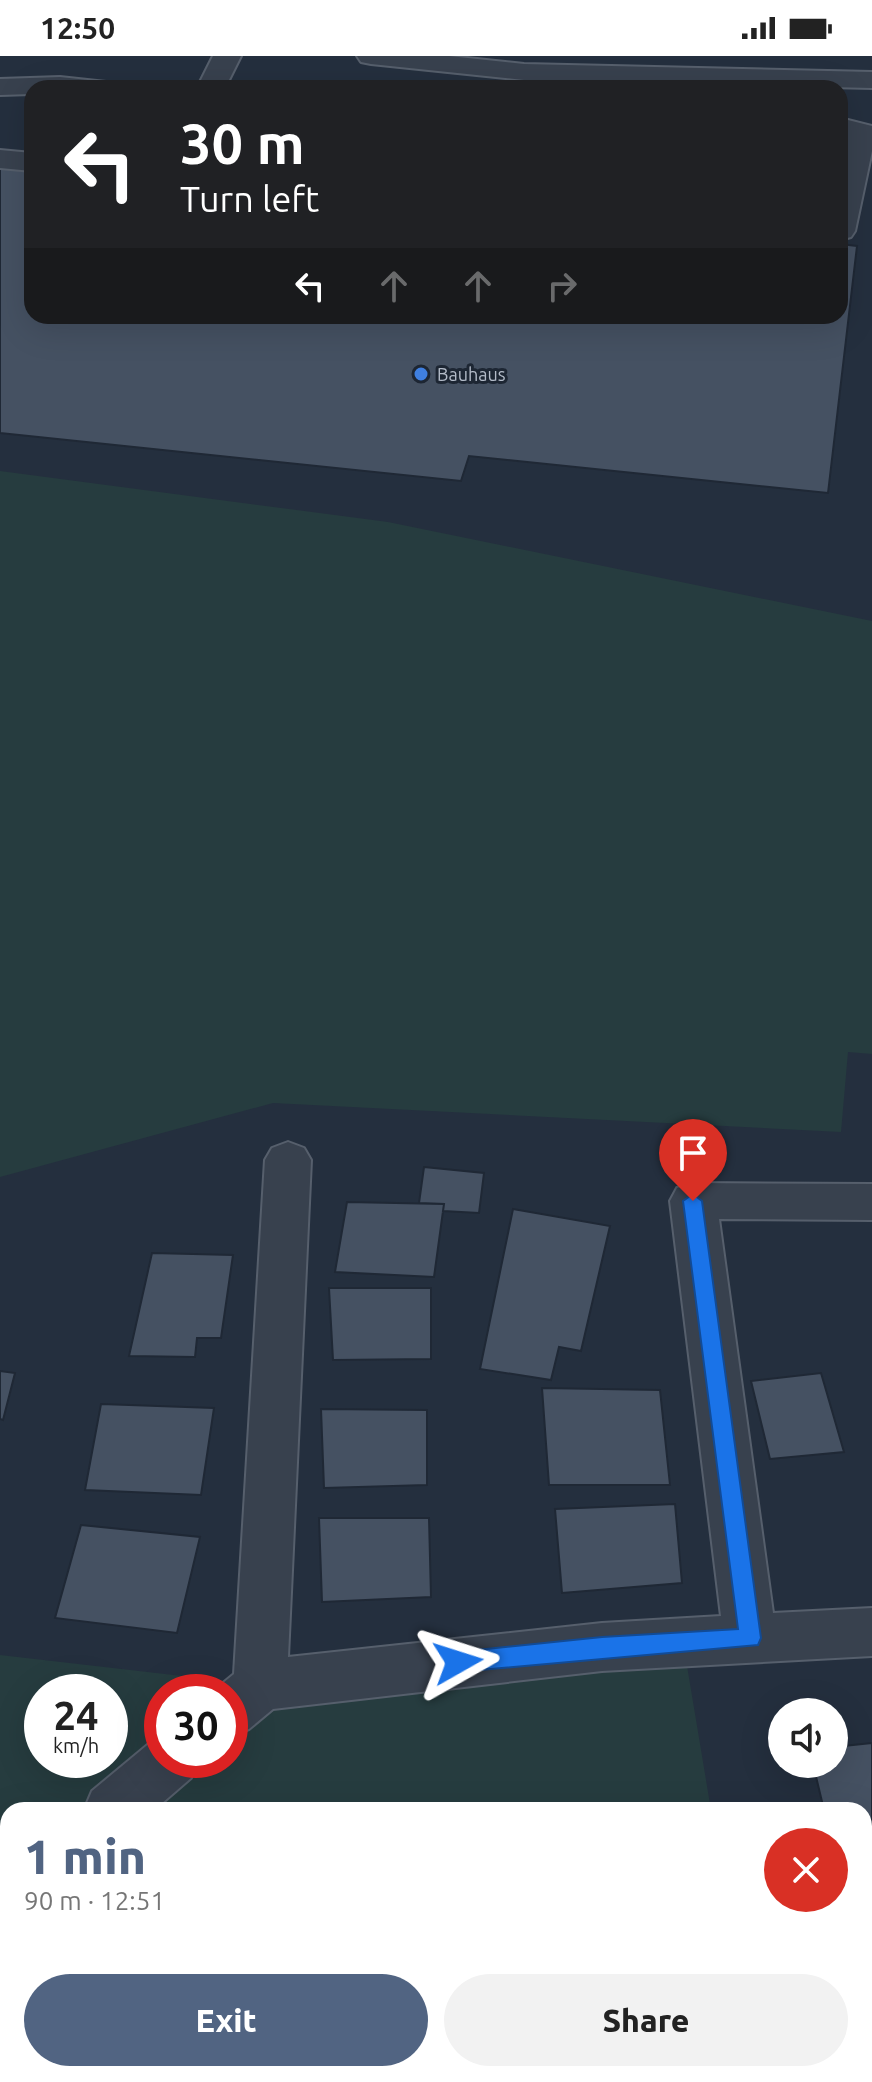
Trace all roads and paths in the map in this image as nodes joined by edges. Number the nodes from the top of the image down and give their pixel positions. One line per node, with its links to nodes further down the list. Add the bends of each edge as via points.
1 (227, 56): 3 (street)
2 (371, 56): 4 (street, via 524,72)
3 (215, 80)
4 (872, 80)
5 (24, 86): 6 (street)
6 (0, 87)
7 (848, 128): 10 (street, via 862,132)
8 (0, 159): 9 (street)
9 (24, 161)
10 (848, 195)
11 (288, 1160): 15 (street)
12 (872, 1202): 14 (street, via 693,1201)
13 (872, 1632): 14 (street)
14 (750, 1638): 16 (street, via 602,1647)
15 (247, 1674)
16 (248, 1698)
17 (150, 1778): 18 (street)
18 (121, 1802)

